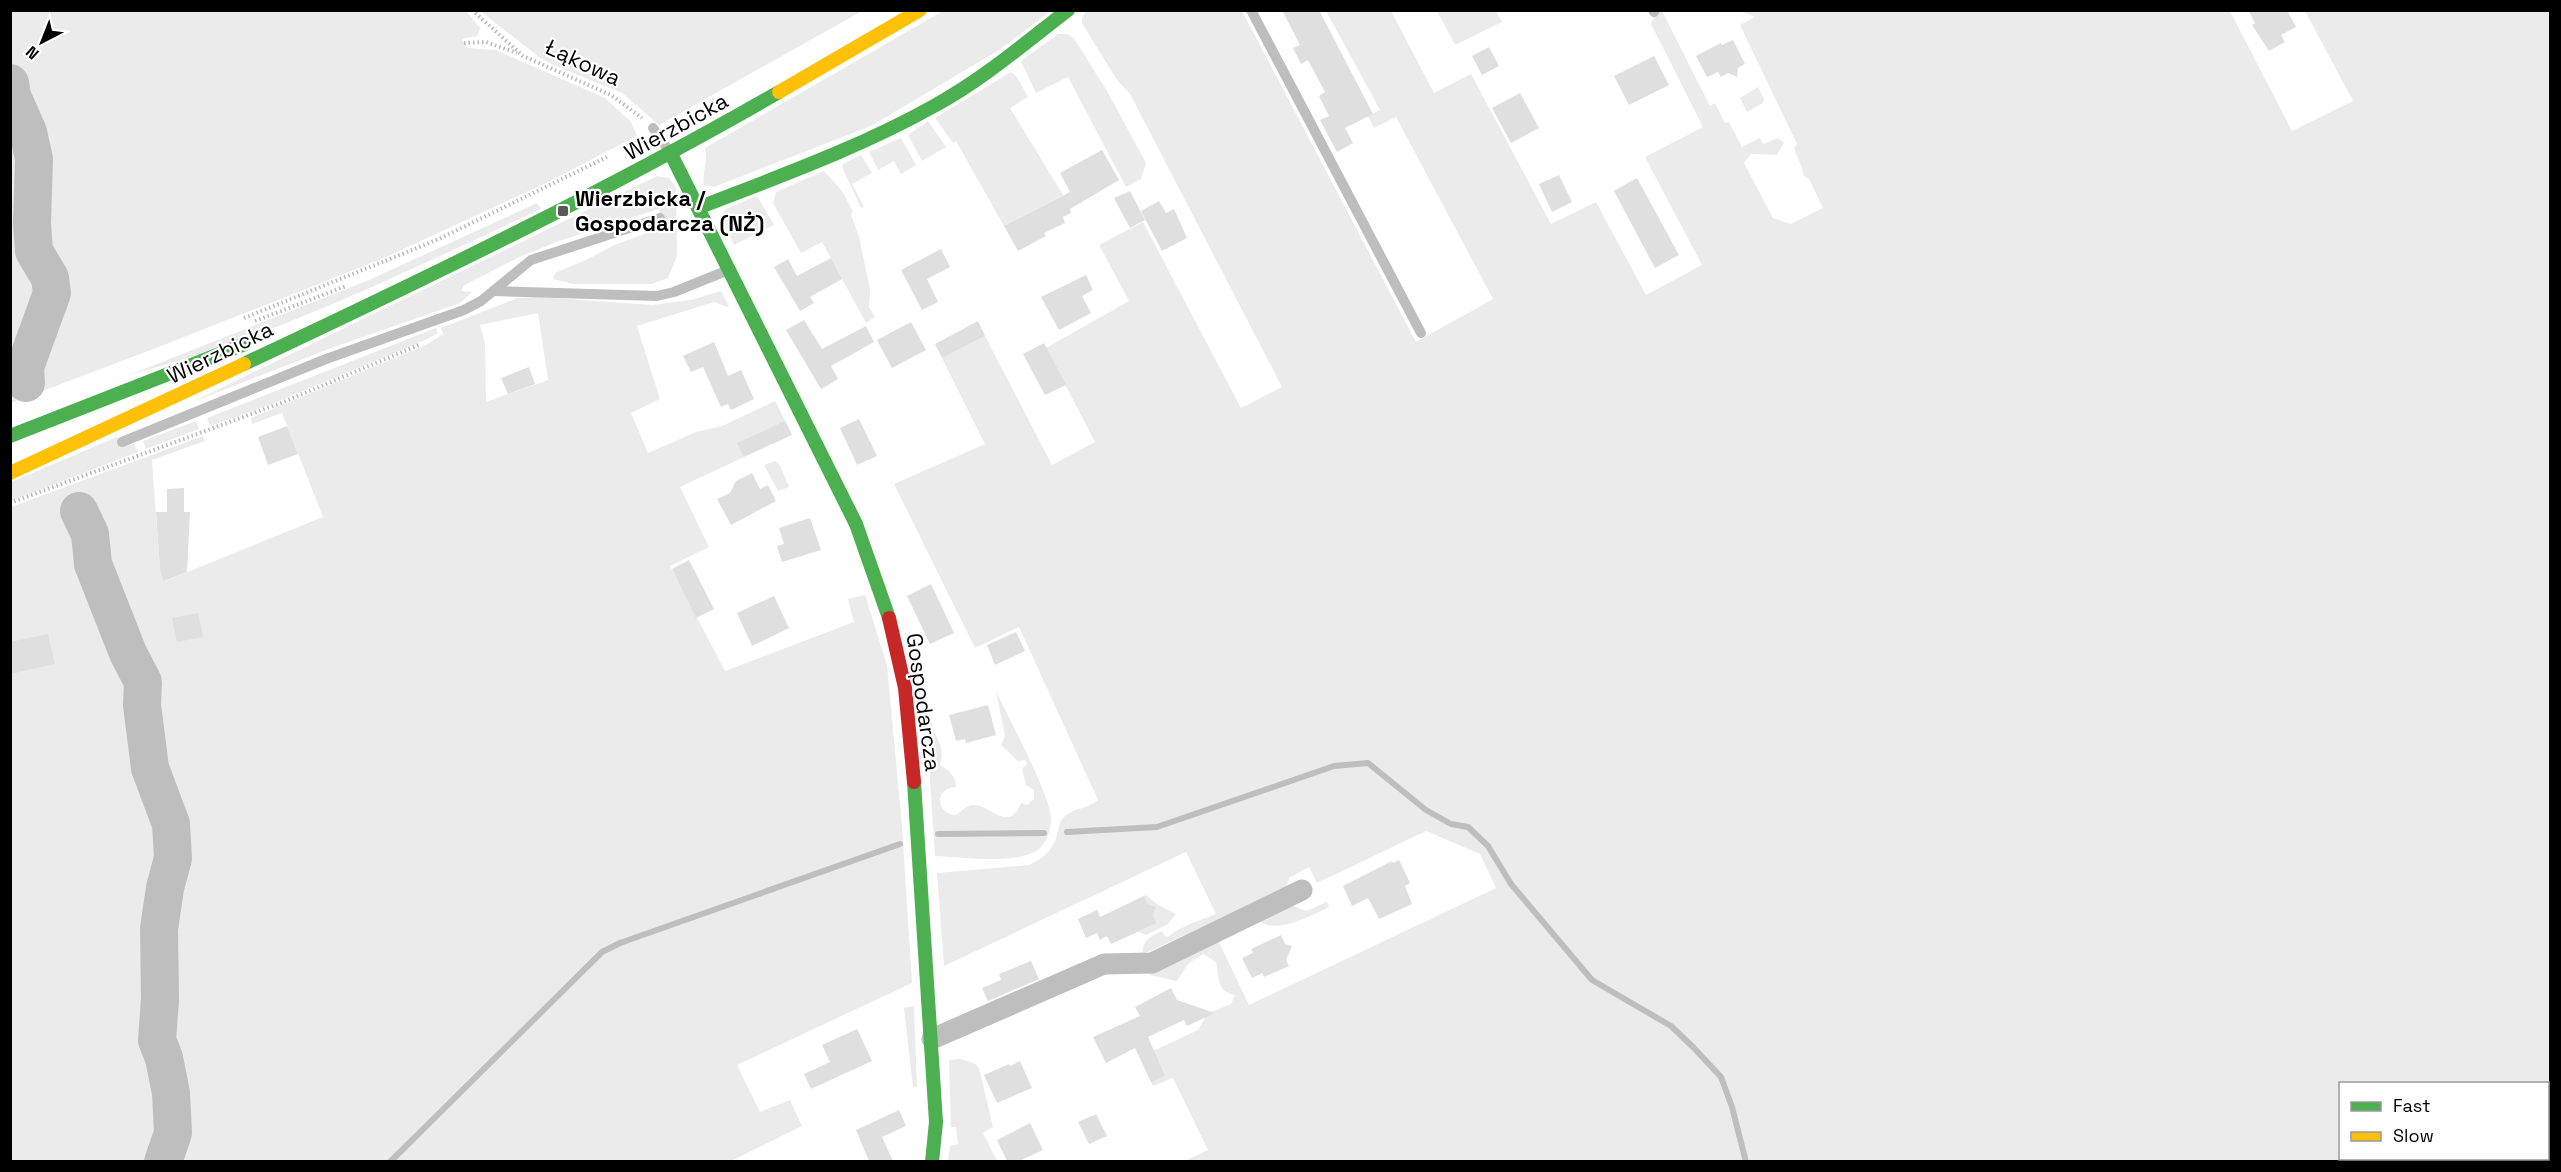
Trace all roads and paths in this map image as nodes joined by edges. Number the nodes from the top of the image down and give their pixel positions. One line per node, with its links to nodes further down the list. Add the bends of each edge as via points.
1 (472, 10): 6 (path, Łąkowa)
2 (920, 10): 9 (street, Wierzbicka)
3 (1068, 10): 10 (street, via 934,106 823,159)
4 (1251, 10): 22 (lane)
5 (464, 43): 6 (path, via 486,42)
6 (523, 56): 7 (path, Łąkowa, via 611,95)
7 (653, 128): 9 (lane)
8 (617, 152): 19 (path, via 439,239)
9 (671, 154): 10 (street, Gospodarcza); 14 (street, Wierzbicka)
10 (698, 208): 15 (street, Gospodarcza)
11 (660, 218): 17 (lane, via 531,260)
12 (458, 237): 13 (path)
13 (419, 254)
14 (447, 266): 21 (street, Wierzbicka); 24 (street, Wierzbicka)
15 (729, 270): 17 (lane, via 657,296); 31 (street, Gospodarcza, via 856,525 897,648 914,763)
16 (347, 285): 20 (path)
17 (494, 291): 18 (lane, via 475,304)
18 (435, 320): 25 (lane, via 326,358); 29 (path, via 441,335 416,346 270,407)
19 (236, 321)
20 (247, 325)
21 (291, 327)
22 (1422, 333)
23 (258, 339): 26 (street, Wierzbicka)
24 (154, 407): 25 (lane); 28 (street, Wierzbicka)
25 (182, 418): 27 (lane)
26 (10, 436)
27 (122, 442)
28 (10, 473)
29 (10, 503)
30 (1302, 890): 31 (street, via 1152,963 1104,964)
31 (932, 1039): 32 (street, Gospodarcza, via 936,1122)
32 (932, 1161)

